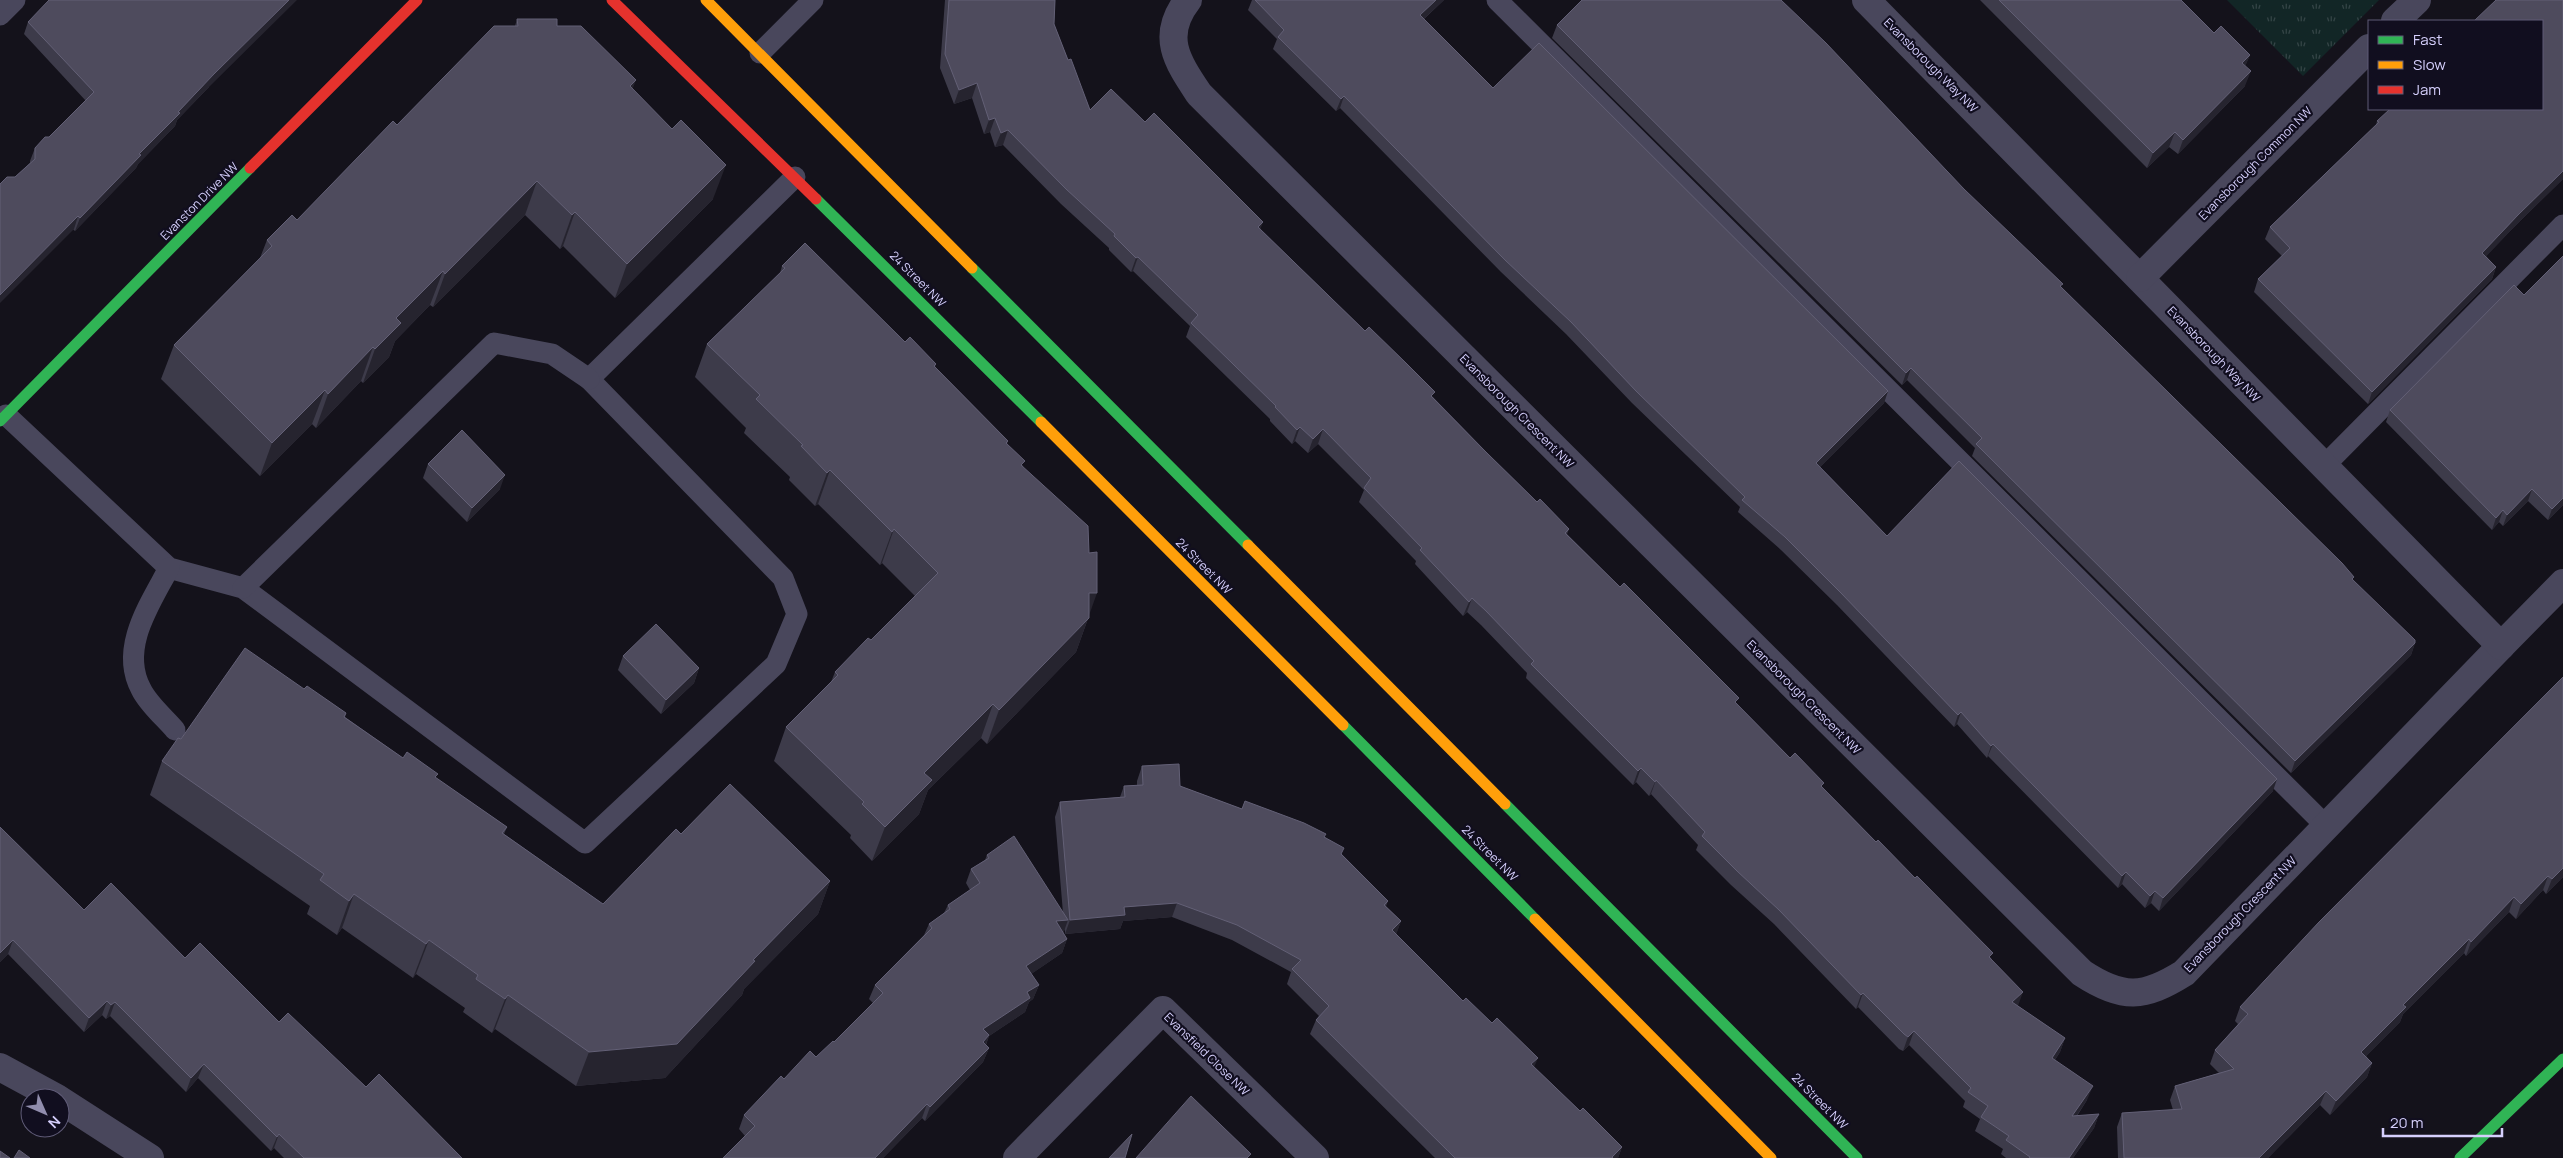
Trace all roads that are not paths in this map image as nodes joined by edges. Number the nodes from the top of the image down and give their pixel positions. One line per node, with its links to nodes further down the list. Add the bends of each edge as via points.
1 (15, 0): 10 (lane)
2 (416, 0): 18 (street, Evanston Drive NW)
3 (612, 0): 14 (street, 24 Street NW)
4 (706, 0): 13 (street, 24 Street NW)
5 (813, 0): 13 (lane)
6 (1188, 0): 25 (street, Evansborough Crescent NW, via 1180,10 1172,38 1179,65 1199,94 2082,973 2104,988 2132,993 2159,989 2184,973)
7 (1497, 0): 25 (lane)
8 (1866, 0): 16 (street, Evansborough Way NW)
9 (2416, 0): 11 (street)
10 (0, 16)
11 (2396, 20)
12 (2368, 49): 16 (street, Evansborough Common NW)
13 (760, 53): 34 (street, 24 Street NW)
14 (795, 177): 17 (lane); 33 (street, 24 Street NW, via 1345,726)
15 (2563, 225): 19 (lane)
16 (2140, 278): 19 (street, Evansborough Way NW)
17 (589, 379): 22 (lane, via 552,354 494,343); 22 (lane, via 783,578 797,614 776,664 585,843)
18 (2, 415): 20 (lane)
19 (2323, 467): 23 (street, Evansborough Way NW)
20 (169, 568): 22 (lane); 24 (lane, via 143,616 132,656 141,689)
21 (2563, 583): 23 (street)
22 (243, 588)
23 (2501, 646): 25 (street, Evansborough Crescent NW)
24 (175, 730)
25 (2325, 825)
26 (2563, 1059): 35 (street)
27 (0, 1067): 28 (street)
28 (39, 1088)
29 (70, 1106): 30 (street)
30 (150, 1158)
31 (1016, 1158): 32 (street, Evansfield Close NW, via 1163,1010)
32 (1315, 1158)
33 (1771, 1158)
34 (1857, 1158)
35 (2460, 1158)

